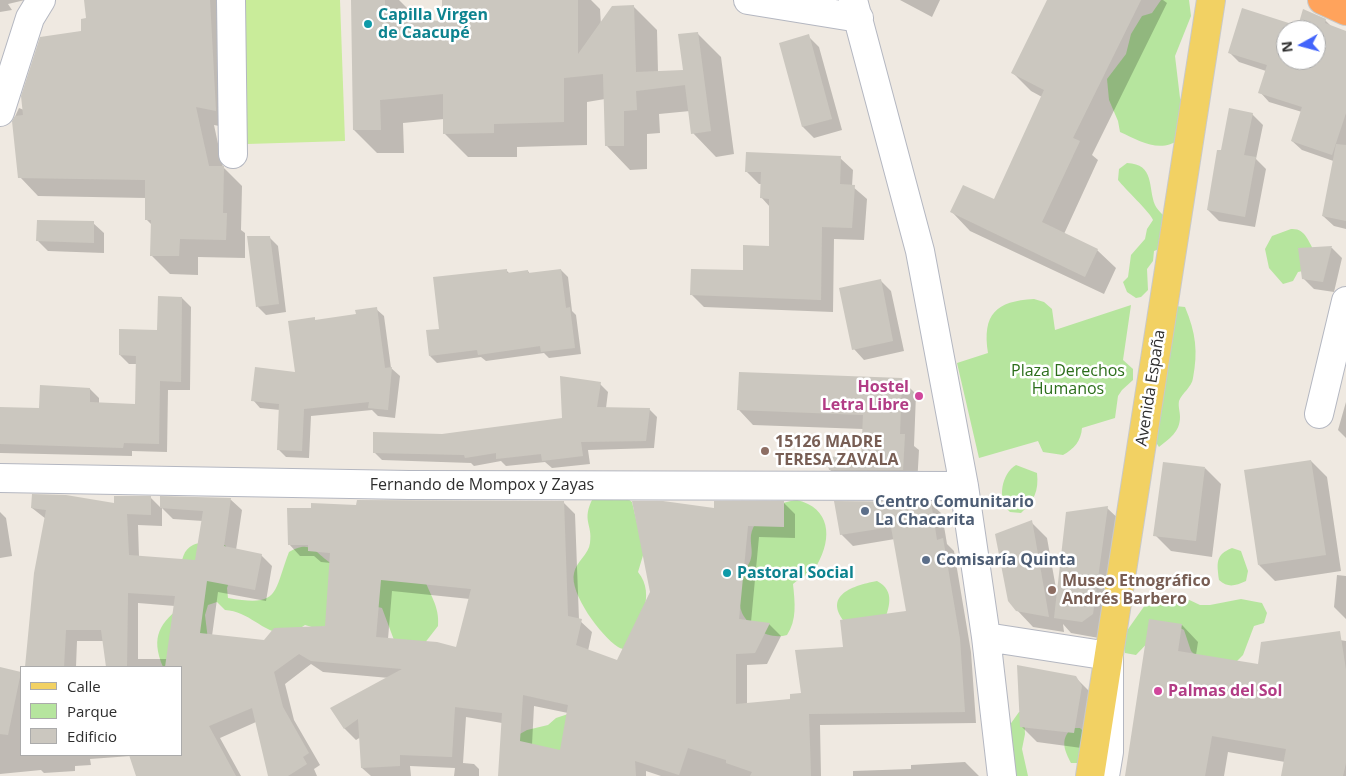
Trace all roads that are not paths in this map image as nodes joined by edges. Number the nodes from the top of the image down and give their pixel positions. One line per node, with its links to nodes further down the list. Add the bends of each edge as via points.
1 (41, 0): 8 (street, via 30,18)
2 (231, 0): 9 (street)
3 (748, 0): 6 (street)
4 (1211, 0): 15 (main road, Avenida España)
5 (1322, 0): 7 (highway)
6 (856, 9): 13 (street, via 920,251)
7 (1346, 11)
8 (0, 112)
9 (233, 154)
10 (1346, 301): 11 (street)
11 (1319, 414)
12 (0, 478): 13 (street, Fernando de Mompox y Zayas, via 409,485)
13 (964, 486): 14 (street)
14 (986, 637): 15 (street); 16 (street)
15 (1109, 656): 17 (main road, Avenida España); 18 (street, via 1109,752)
16 (1002, 776)
17 (1090, 776)
18 (1105, 776)

